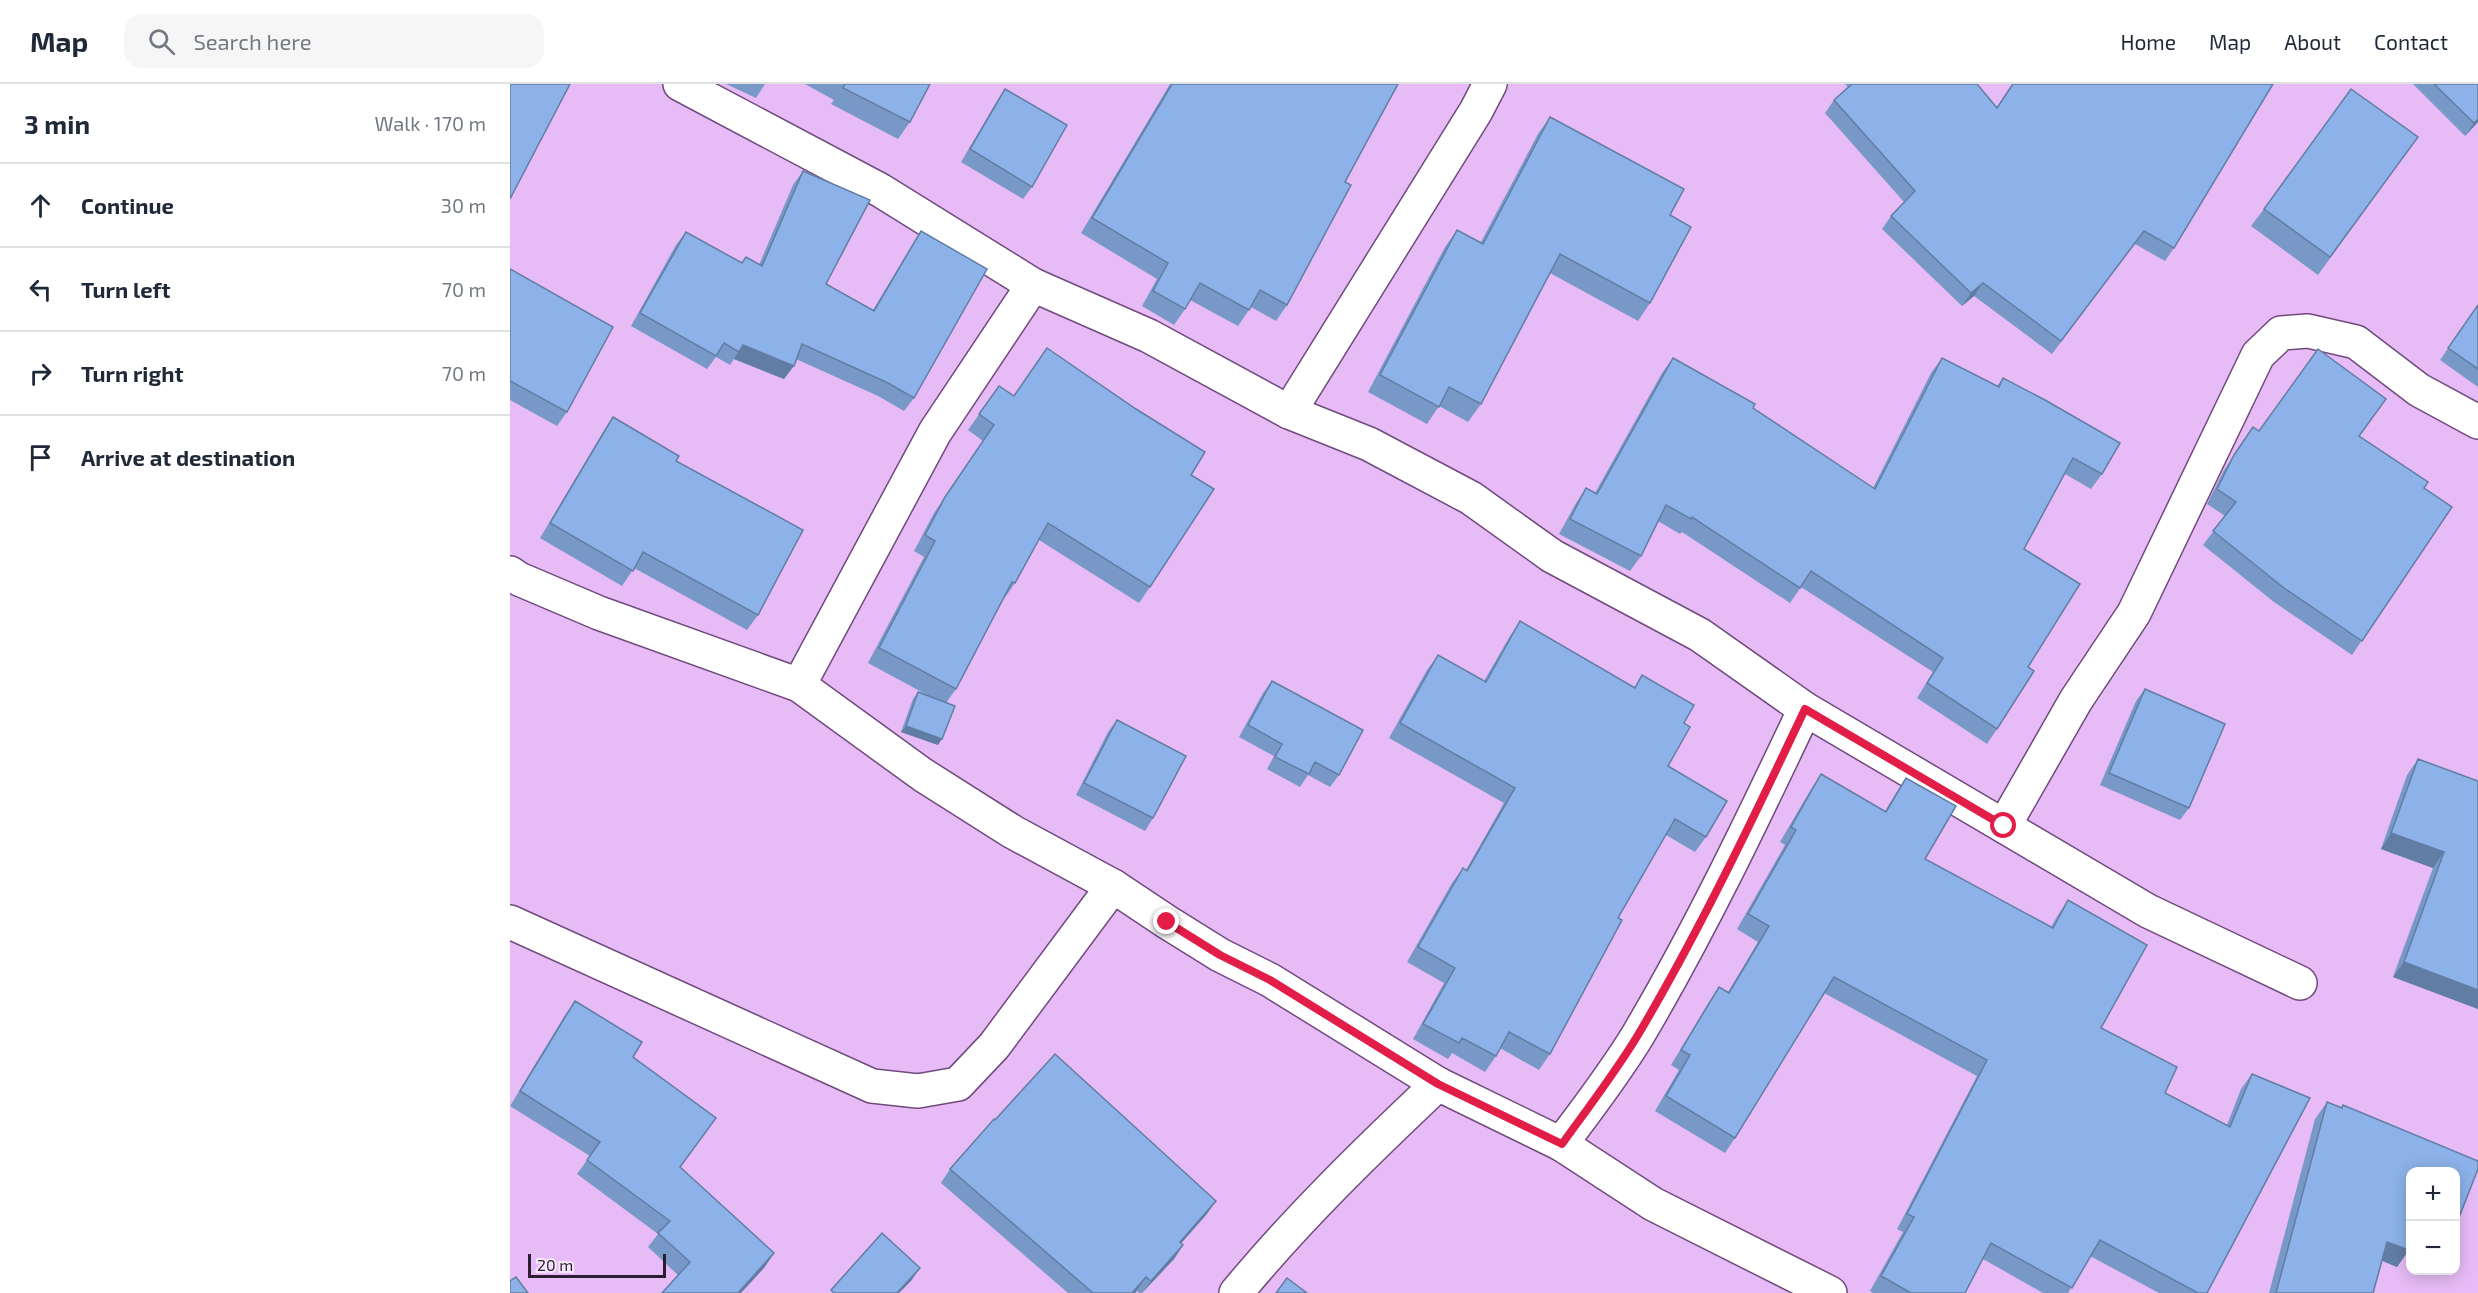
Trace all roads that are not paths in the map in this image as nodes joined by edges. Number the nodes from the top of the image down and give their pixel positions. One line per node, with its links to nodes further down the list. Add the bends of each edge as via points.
1 (680, 84): 3 (street, via 880,190)
2 (1490, 84): 4 (street)
3 (1033, 285): 4 (street, via 1149,336); 7 (street, via 935,432)
4 (1289, 412): 8 (street, via 1369,444 1472,498 1552,556 1700,635)
5 (2478, 422): 9 (street, via 2420,390 2356,342 2308,331 2281,333 2258,355 2134,613 2076,700)
6 (510, 573): 7 (street, via 599,613)
7 (799, 685): 10 (street, via 922,775 1013,832)
8 (1805, 709): 9 (street); 14 (street, via 1733,860 1637,1036)
9 (2004, 826): 12 (street, via 2148,911)
10 (1113, 886): 11 (street, via 994,1046 958,1084 918,1091 872,1086); 13 (street)
11 (510, 922)
12 (2300, 982)
13 (1438, 1084): 14 (street); 15 (street, via 1279,1241)
14 (1562, 1144): 16 (street, via 1653,1204)
15 (1236, 1293)
16 (1830, 1293)

